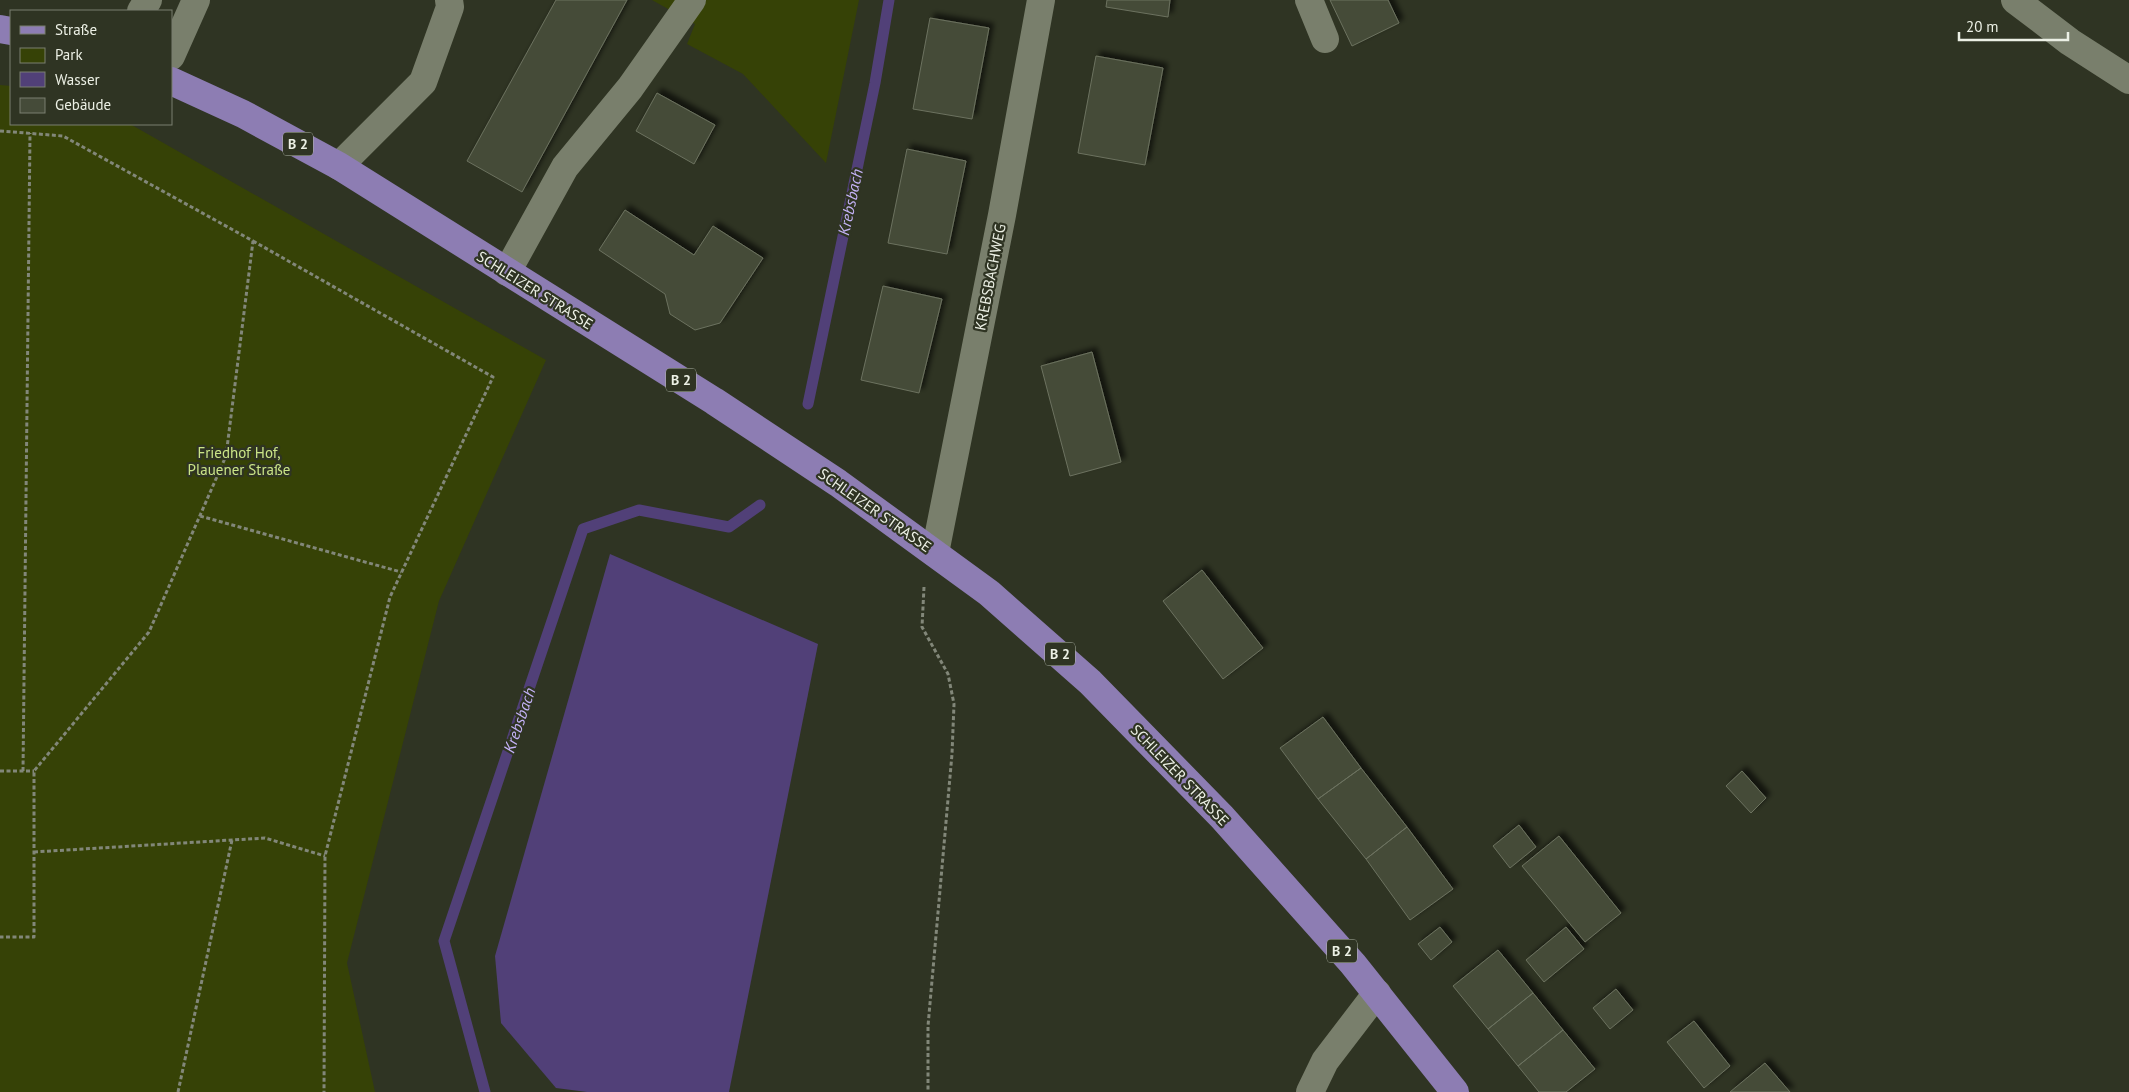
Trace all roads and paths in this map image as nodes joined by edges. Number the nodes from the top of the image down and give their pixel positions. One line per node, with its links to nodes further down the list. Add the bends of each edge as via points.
1 (196, 0): 8 (street)
2 (450, 0): 13 (street, via 450,8 423,82)
3 (692, 0): 15 (street, via 630,88 566,167)
4 (1041, 0): 17 (street, KREBSBACHWEG)
5 (1309, 0): 7 (street)
6 (2016, 0): 9 (street, via 2070,42)
7 (1325, 39)
8 (172, 54)
9 (2129, 80)
10 (172, 82): 13 (main road, SCHLEIZER STRASSE / B 2, via 243,114)
11 (0, 131): 12 (path)
12 (30, 133): 14 (path, via 64,136); 20 (path)
13 (339, 166): 15 (main road, SCHLEIZER STRASSE / B 2)
14 (253, 241): 16 (path, via 226,456); 18 (path, via 494,377)
15 (507, 272): 17 (main road, SCHLEIZER STRASSE / B 2, via 714,401 838,483)
16 (200, 516): 18 (path); 21 (path, via 149,632)
17 (935, 553): 26 (main road, SCHLEIZER STRASSE / B 2, via 989,593 1090,682 1222,817); 29 (path, via 923,590 922,627 948,674 954,704 928,1026)
18 (402, 572): 24 (path, via 390,597)
19 (0, 771): 20 (path)
20 (23, 771): 21 (path)
21 (34, 771): 23 (path)
22 (232, 840): 23 (path); 24 (path, via 265,838); 27 (path)
23 (34, 852): 25 (path, via 34,937)
24 (325, 856): 28 (path)
25 (0, 937)
26 (1377, 993): 30 (street, via 1325,1061); 31 (main road, SCHLEIZER STRASSE / B 2)
27 (178, 1092)
28 (324, 1092)
29 (928, 1092)
30 (1310, 1092)
31 (1455, 1092)

